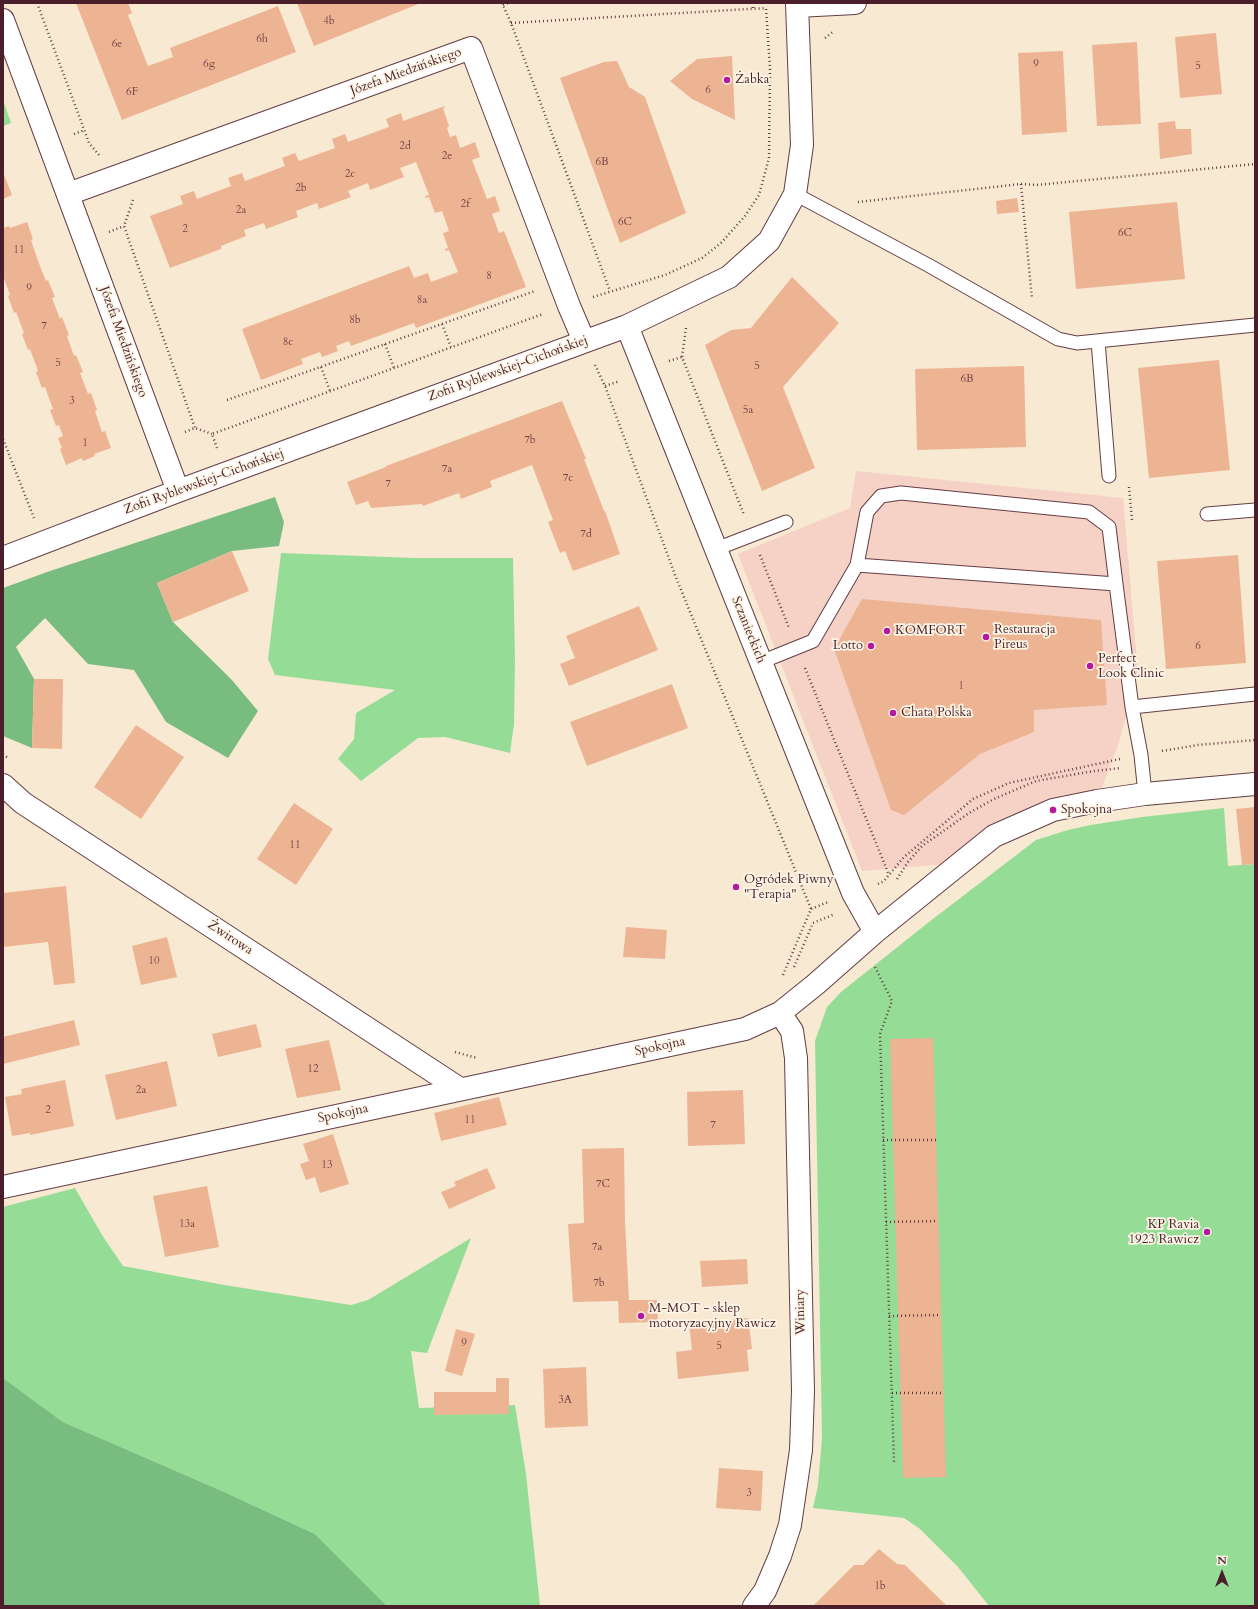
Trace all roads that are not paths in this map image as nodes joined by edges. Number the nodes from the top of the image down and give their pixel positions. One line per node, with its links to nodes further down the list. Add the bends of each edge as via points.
1 (855, 3): 2 (street)
2 (797, 5): 5 (street, Zofii Ryblewskiej-Cichońskiej, via 802,145)
3 (3, 20): 4 (street, Józefa Miedzińskiego)
4 (68, 194): 8 (street, Józefa Miedzińskiego, via 471,48); 11 (street, Józefa Miedzińskiego)
5 (795, 194): 6 (street, Zofii Ryblewskiej-Cichońskiej, via 769,241 729,277); 9 (lane, via 928,264 1058,339 1077,343)
6 (627, 326): 8 (street, Zofii Ryblewskiej-Cichońskiej); 15 (street, Sczanieckich)
7 (1255, 326): 9 (lane)
8 (584, 341): 11 (street, Zofii Ryblewskiej-Cichońskiej)
9 (1098, 341): 10 (lane)
10 (1109, 476)
11 (178, 491): 16 (street, Zofii Ryblewskiej-Cichońskiej)
12 (1255, 510): 13 (lane)
13 (1206, 514)
14 (786, 522): 15 (lane)
15 (716, 549): 19 (street, Sczanieckich)
16 (3, 558)
17 (857, 565): 18 (lane); 18 (lane, via 867,512 881,496 901,493 1089,512 1109,527); 19 (lane, via 813,641)
18 (1116, 584): 21 (lane)
19 (761, 662): 25 (street, Sczanieckich, via 852,893)
20 (1255, 694): 21 (lane)
21 (1132, 707): 24 (lane)
22 (1255, 784): 24 (street, Spokojna)
23 (3, 785): 27 (street, Żwirowa, via 29,808)
24 (1145, 794): 25 (street, Spokojna, via 1053,810 994,836)
25 (875, 932): 26 (street, Spokojna)
26 (780, 1013): 27 (street, Spokojna, via 745,1029); 29 (street, Winiary, via 792,1031 796,1058 803,1391 801,1450 790,1525 765,1591)
27 (460, 1089): 28 (street, Spokojna)
28 (3, 1187)
29 (754, 1606)

